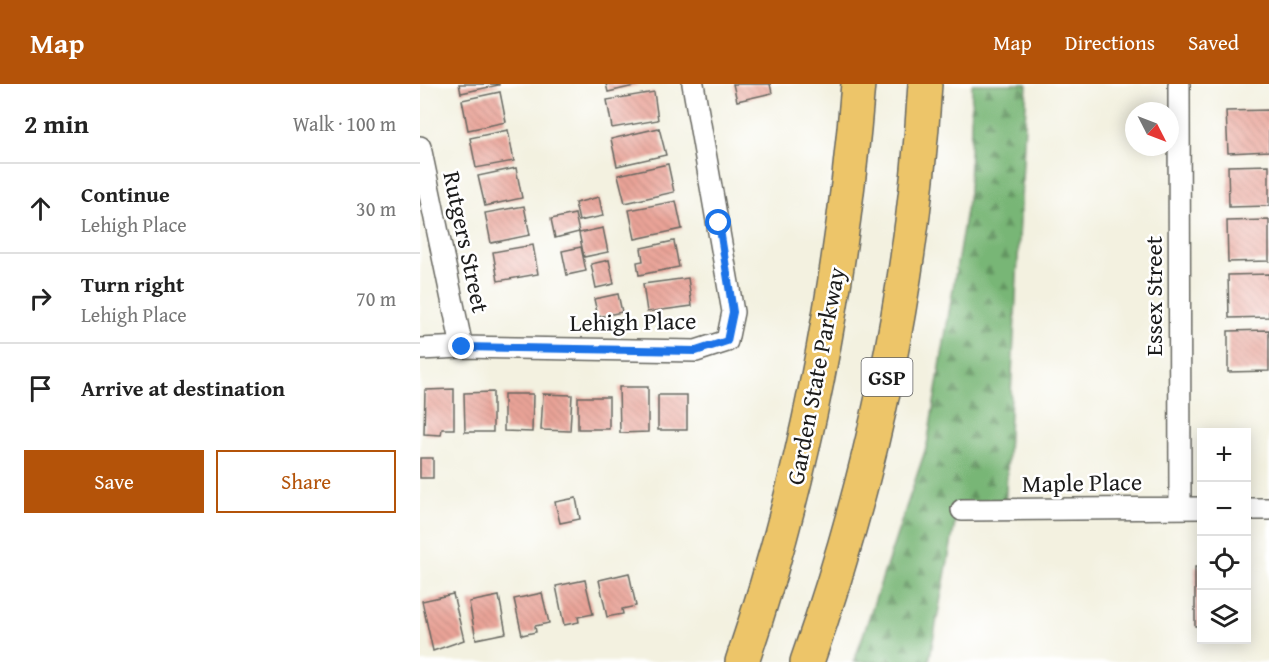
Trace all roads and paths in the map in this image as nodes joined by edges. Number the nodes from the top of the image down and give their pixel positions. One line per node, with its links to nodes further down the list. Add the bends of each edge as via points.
1 (693, 84): 6 (street, Lehigh Place, via 733,312 727,341 696,351)
2 (858, 84): 13 (highway, Garden State Parkway, via 843,237 814,404 781,535)
3 (925, 84): 14 (highway, GSP, via 914,210 886,383 846,542)
4 (1179, 84): 8 (street, Essex Street)
5 (420, 147): 6 (street, Rutgers Street)
6 (462, 347): 7 (street, Lehigh Place)
7 (420, 349)
8 (1180, 508): 9 (street, Maple Place); 12 (street, Maple Place)
9 (1197, 508)
10 (1251, 509): 11 (street)
11 (1269, 509)
12 (962, 510)
13 (742, 662)
14 (807, 662)

